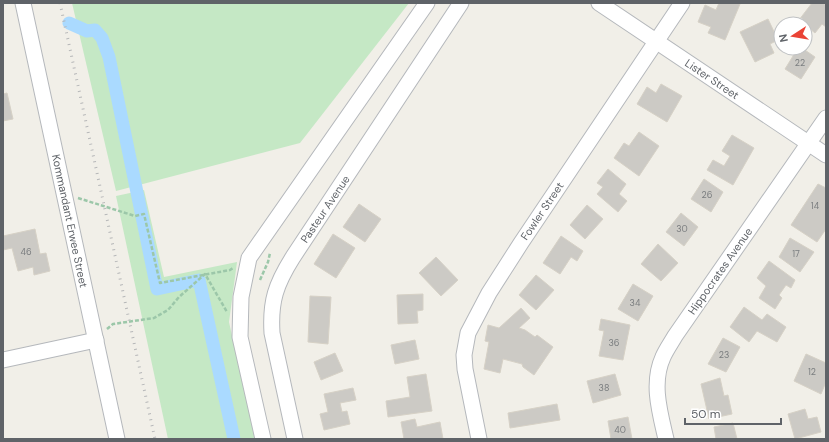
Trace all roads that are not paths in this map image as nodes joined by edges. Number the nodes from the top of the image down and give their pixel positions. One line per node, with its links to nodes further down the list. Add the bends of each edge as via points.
1 (23, 3): 10 (street, Kommandant Erwee Street)
2 (427, 3): 13 (street, via 249,258 240,297 240,337)
3 (461, 3): 14 (street, Pasteur Avenue, via 293,257 273,299 272,333)
4 (599, 3): 6 (street, Lister Street)
5 (682, 3): 6 (street, Fowler Street)
6 (656, 41): 8 (street, Lister Street); 15 (street, Fowler Street, via 493,286 468,333 464,355 465,369)
7 (826, 118): 8 (street, Hippocrates Avenue)
8 (809, 144): 9 (street, Lister Street); 16 (street, Hippocrates Avenue, via 662,358 657,377 658,402)
9 (826, 155)
10 (96, 340): 11 (street); 12 (street, Kommandant Erwee Street)
11 (3, 360)
12 (117, 439)
13 (263, 439)
14 (295, 439)
15 (479, 439)
16 (666, 439)

